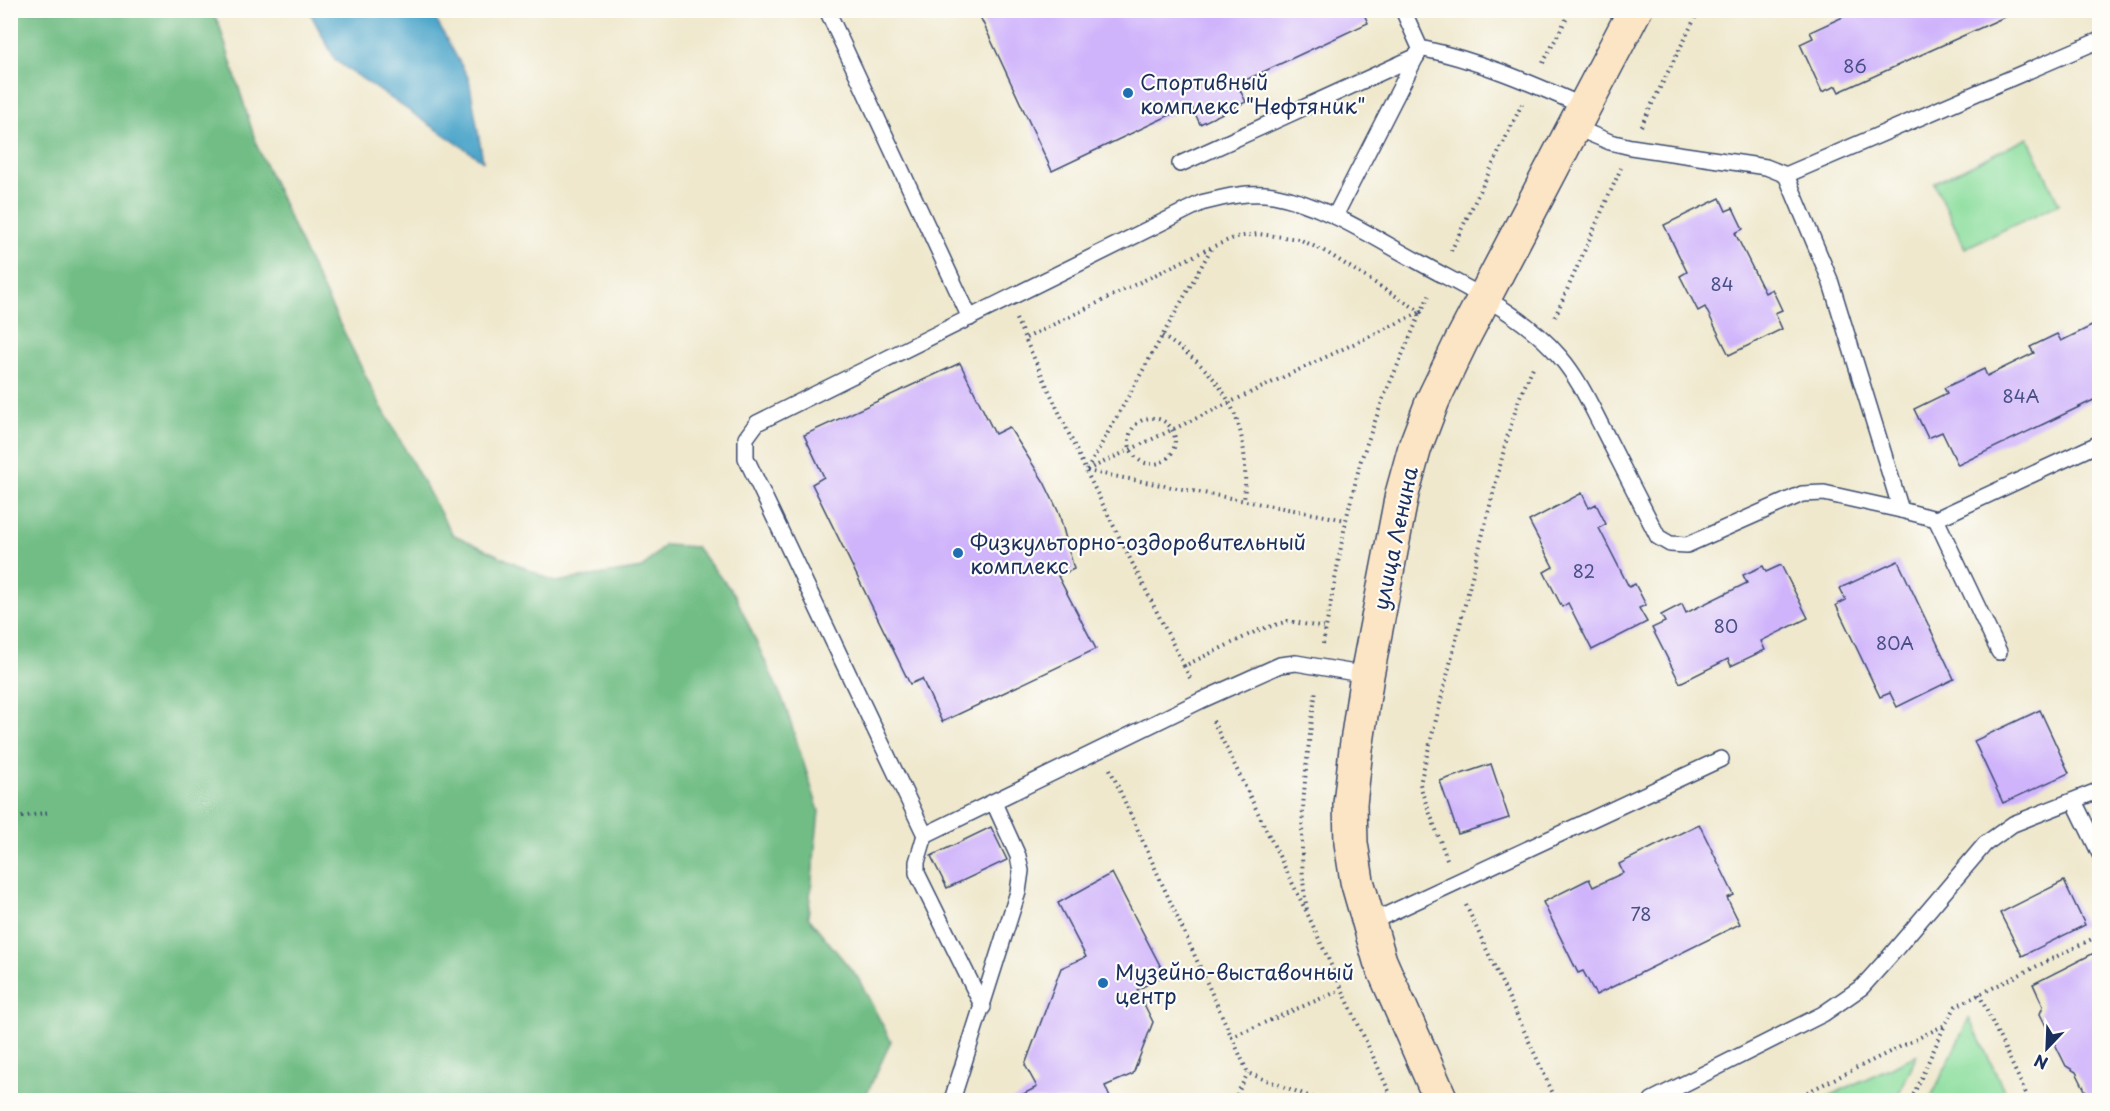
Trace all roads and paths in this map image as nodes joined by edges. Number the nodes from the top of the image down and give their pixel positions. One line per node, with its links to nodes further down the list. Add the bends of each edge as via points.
1 (827, 10): 15 (lane)
2 (1403, 10): 6 (lane)
3 (1635, 10): 7 (street, улица Ленина)
4 (1699, 10): 8 (path)
5 (2100, 40): 10 (lane)
6 (1418, 52): 7 (lane, via 1454,55 1507,73); 9 (lane); 11 (lane)
7 (1580, 117): 8 (lane, via 1610,142); 13 (street, улица Ленина)
8 (1631, 147): 10 (lane, via 1766,167); 17 (path)
9 (1180, 164)
10 (1786, 175): 24 (lane, via 1830,280)
11 (1335, 216): 13 (lane); 14 (lane, via 1271,195 1233,194 1201,203)
12 (1212, 247): 16 (path)
13 (1484, 298): 17 (lane); 31 (street, улица Ленина, via 1414,447)
14 (1007, 300): 15 (lane); 22 (path)
15 (970, 318): 40 (lane, via 757,423 746,438 746,458)
16 (1162, 336): 18 (path, via 1207,369); 22 (path)
17 (1545, 340): 24 (lane, via 1581,387 1658,537 1670,544 1686,544 1802,494 1824,493); 42 (path, via 1507,438 1420,784)
18 (1229, 403): 19 (path); 23 (path, via 1244,445); 26 (path, via 1421,312 1360,460)
19 (1173, 430): 21 (path); 21 (path, via 1165,421 1141,419 1128,438); 21 (path, via 1173,448 1162,462 1149,464 1138,460)
20 (2100, 443): 25 (lane)
21 (1130, 450): 22 (path)
22 (1086, 471): 23 (path); 29 (path)
23 (1244, 501): 26 (path)
24 (1901, 510): 25 (lane)
25 (1936, 519): 28 (lane)
26 (1346, 520): 27 (path)
27 (1325, 628): 29 (path, via 1288,621 1259,630); 30 (path)
28 (1999, 651)
29 (1184, 666): 32 (path)
30 (1319, 666): 31 (lane); 32 (lane, via 1280,665); 43 (path, via 1305,762 1303,891)
31 (1367, 675): 44 (street, улица Ленина, via 1350,804 1357,881)
32 (1202, 700): 33 (lane); 43 (path)
33 (1101, 750): 37 (lane); 50 (path)
34 (1721, 759): 42 (lane)
35 (2100, 790): 36 (lane)
36 (2074, 801): 41 (lane); 58 (lane, via 2013,824 1985,844 1862,987 1822,1014)
37 (993, 803): 40 (lane); 48 (lane, via 1022,871)
38 (50, 812): 39 (path)
39 (10, 819)
40 (925, 835): 48 (lane, via 917,873)
41 (2100, 854)
42 (1456, 882): 44 (lane); 57 (path)
43 (1308, 915): 46 (path)
44 (1369, 923): 56 (street, улица Ленина, via 1380,961)
45 (2100, 935): 47 (path)
46 (1341, 990): 50 (path); 55 (path)
47 (1979, 994): 49 (path, via 1956,1006); 61 (path)
48 (983, 1007): 52 (lane)
49 (1945, 1025): 59 (path); 60 (path)
50 (1231, 1037): 51 (path)
51 (1248, 1073): 53 (path); 54 (path)
52 (952, 1101)
53 (1234, 1101)
54 (1319, 1101)
55 (1393, 1101)
56 (1441, 1101)
57 (1556, 1101)
58 (1652, 1101)
59 (1791, 1101)
60 (1911, 1101)
61 (2029, 1101)

